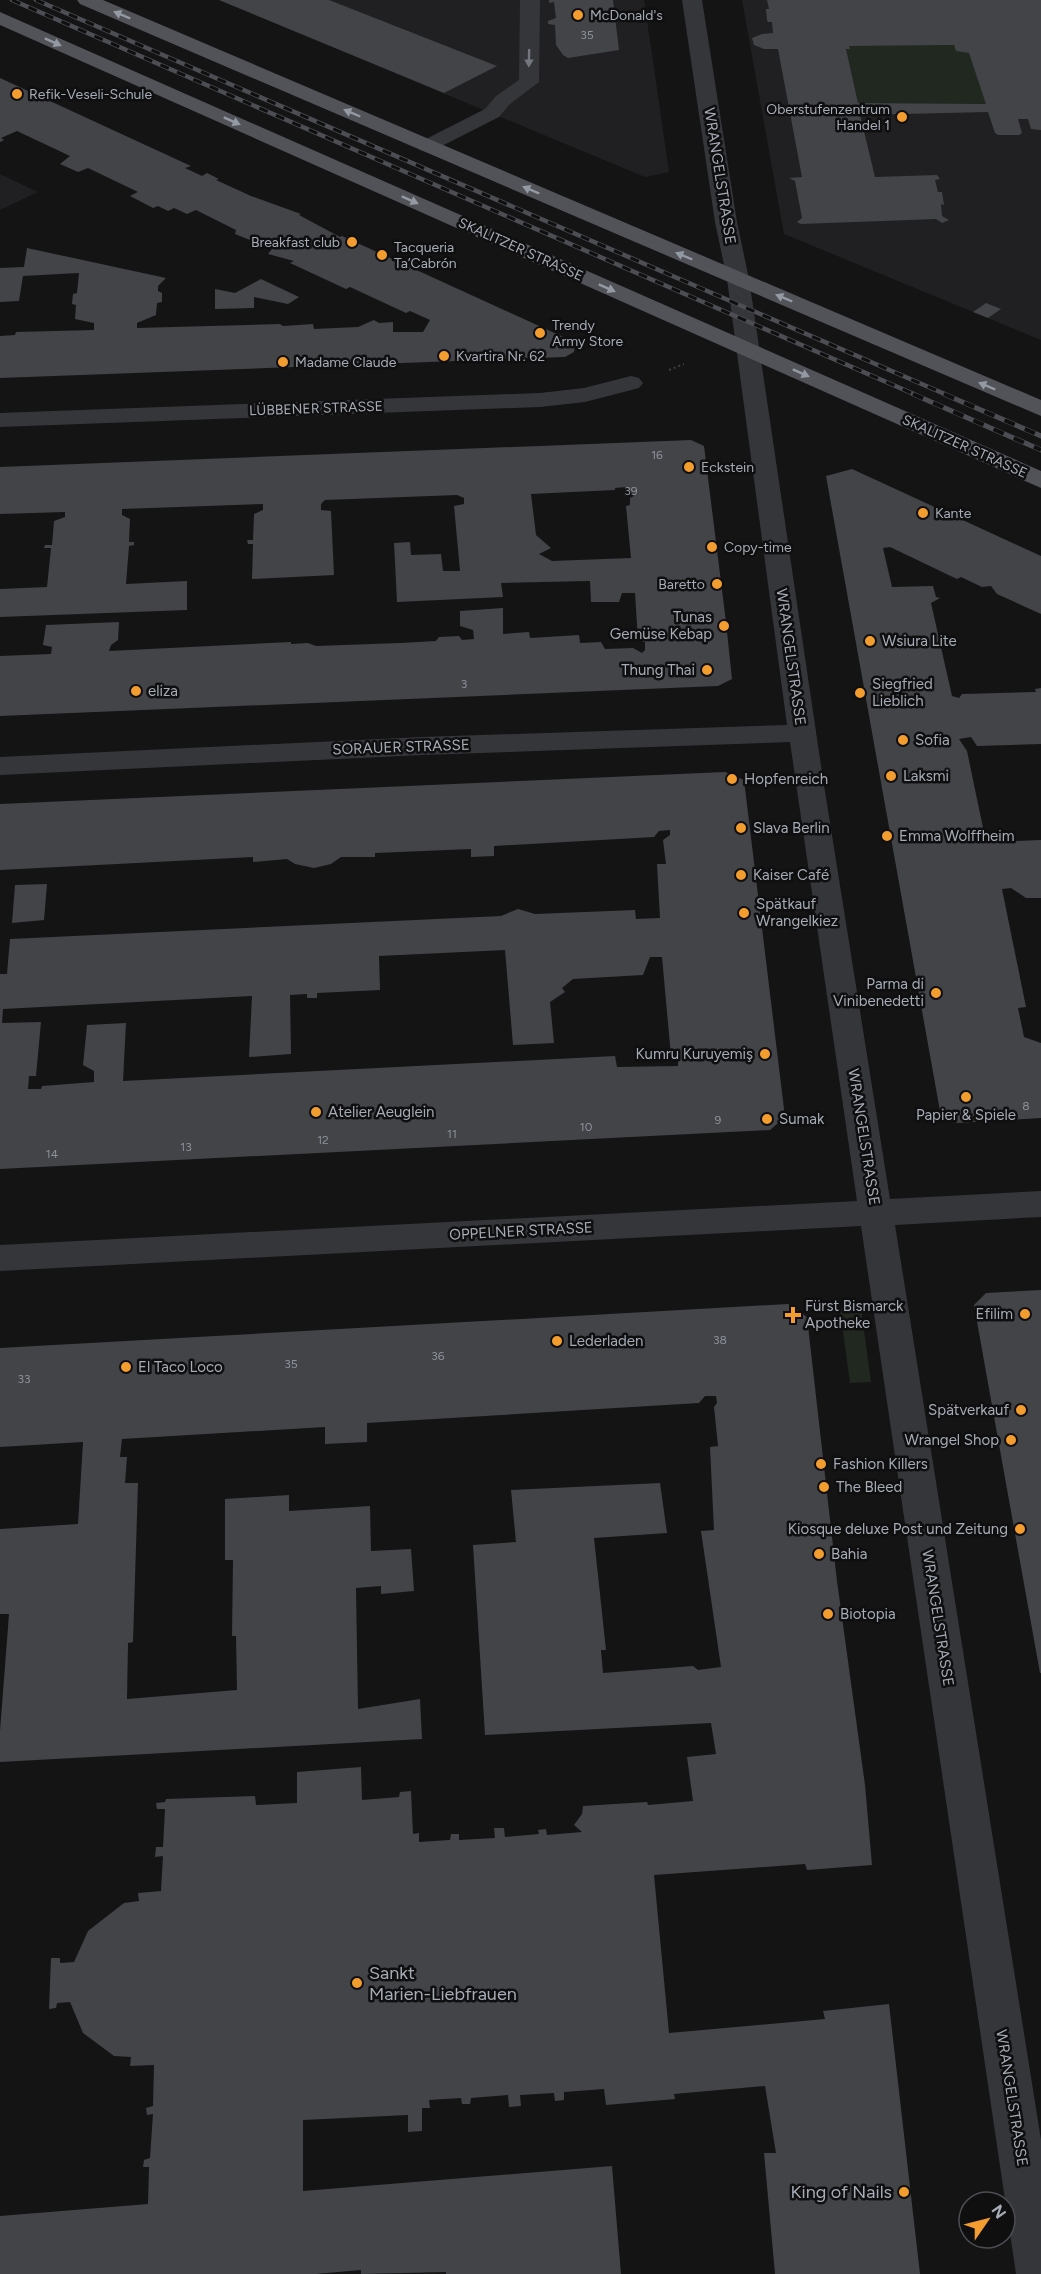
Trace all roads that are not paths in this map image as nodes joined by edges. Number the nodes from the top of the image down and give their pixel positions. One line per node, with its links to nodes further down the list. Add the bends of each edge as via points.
1 (87, 0): 5 (main road, one-way to 1)
2 (530, 0): 5 (street, one-way to 5, via 529,82 503,99 492,113)
3 (692, 0): 6 (street, WRANGELSTRASSE)
4 (0, 18): 7 (main road, SKALITZER STRASSE, one-way to 7)
5 (428, 146): 6 (main road, one-way to 5)
6 (738, 279): 7 (street, WRANGELSTRASSE); 9 (main road, one-way to 6)
7 (747, 350): 11 (main road, SKALITZER STRASSE, one-way to 11); 12 (street, WRANGELSTRASSE)
8 (631, 383): 10 (street, LÜBBENER STRASSE, via 585,396 540,400)
9 (1041, 408)
10 (0, 420)
11 (1041, 480)
12 (802, 733): 13 (street, SORAUER STRASSE); 15 (street, WRANGELSTRASSE)
13 (0, 766)
14 (1041, 1204): 15 (street, OPPELNER STRASSE)
15 (875, 1213): 16 (street, OPPELNER STRASSE); 17 (street, WRANGELSTRASSE)
16 (0, 1258)
17 (1039, 2274)

